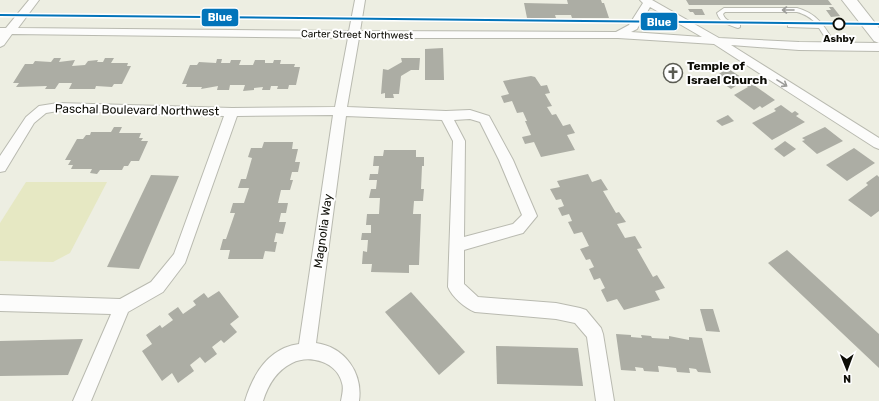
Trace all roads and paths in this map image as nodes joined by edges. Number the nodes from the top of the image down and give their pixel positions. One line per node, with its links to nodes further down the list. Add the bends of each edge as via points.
1 (34, 0): 8 (street)
2 (360, 0): 9 (street, Magnolia Way)
3 (849, 0): 11 (main road)
4 (647, 1): 10 (street, via 633,27); 12 (street)
5 (738, 26): 7 (lane, one-way to 5, via 810,14 797,10 720,12 722,20)
6 (790, 26): 7 (lane)
7 (820, 26): 14 (lane)
8 (5, 31): 9 (street, Carter Street Northwest); 13 (street)
9 (354, 34): 10 (street, Carter Street Northwest); 16 (street, Magnolia Way)
10 (618, 35): 12 (street, Carter Street Northwest)
11 (879, 38)
12 (714, 40): 14 (street, Carter Street Northwest); 19 (street, one-way to 19)
13 (0, 44)
14 (834, 47): 15 (street, Carter Street Northwest)
15 (879, 47)
16 (341, 106): 17 (street, Paschal Boulevard Northwest); 18 (street); 24 (street, Magnolia Way)
17 (232, 112): 20 (street, Paschal Boulevard Northwest, via 58,107 44,109 30,120); 23 (street, Paschal Boulevard Northwest, via 180,258 157,287)
18 (446, 116): 21 (street, via 459,140); 21 (street, via 470,114 485,119 530,216 518,230)
19 (879, 144)
20 (0, 167)
21 (457, 245): 28 (street, via 456,287 475,304 556,311 580,316 595,334)
22 (0, 303): 23 (street)
23 (122, 308): 25 (street)
24 (307, 350): 26 (street, via 291,354 276,363 267,372); 27 (street, via 333,356 344,367 351,383)
25 (82, 401)
26 (254, 401)
27 (350, 401)
28 (605, 401)

